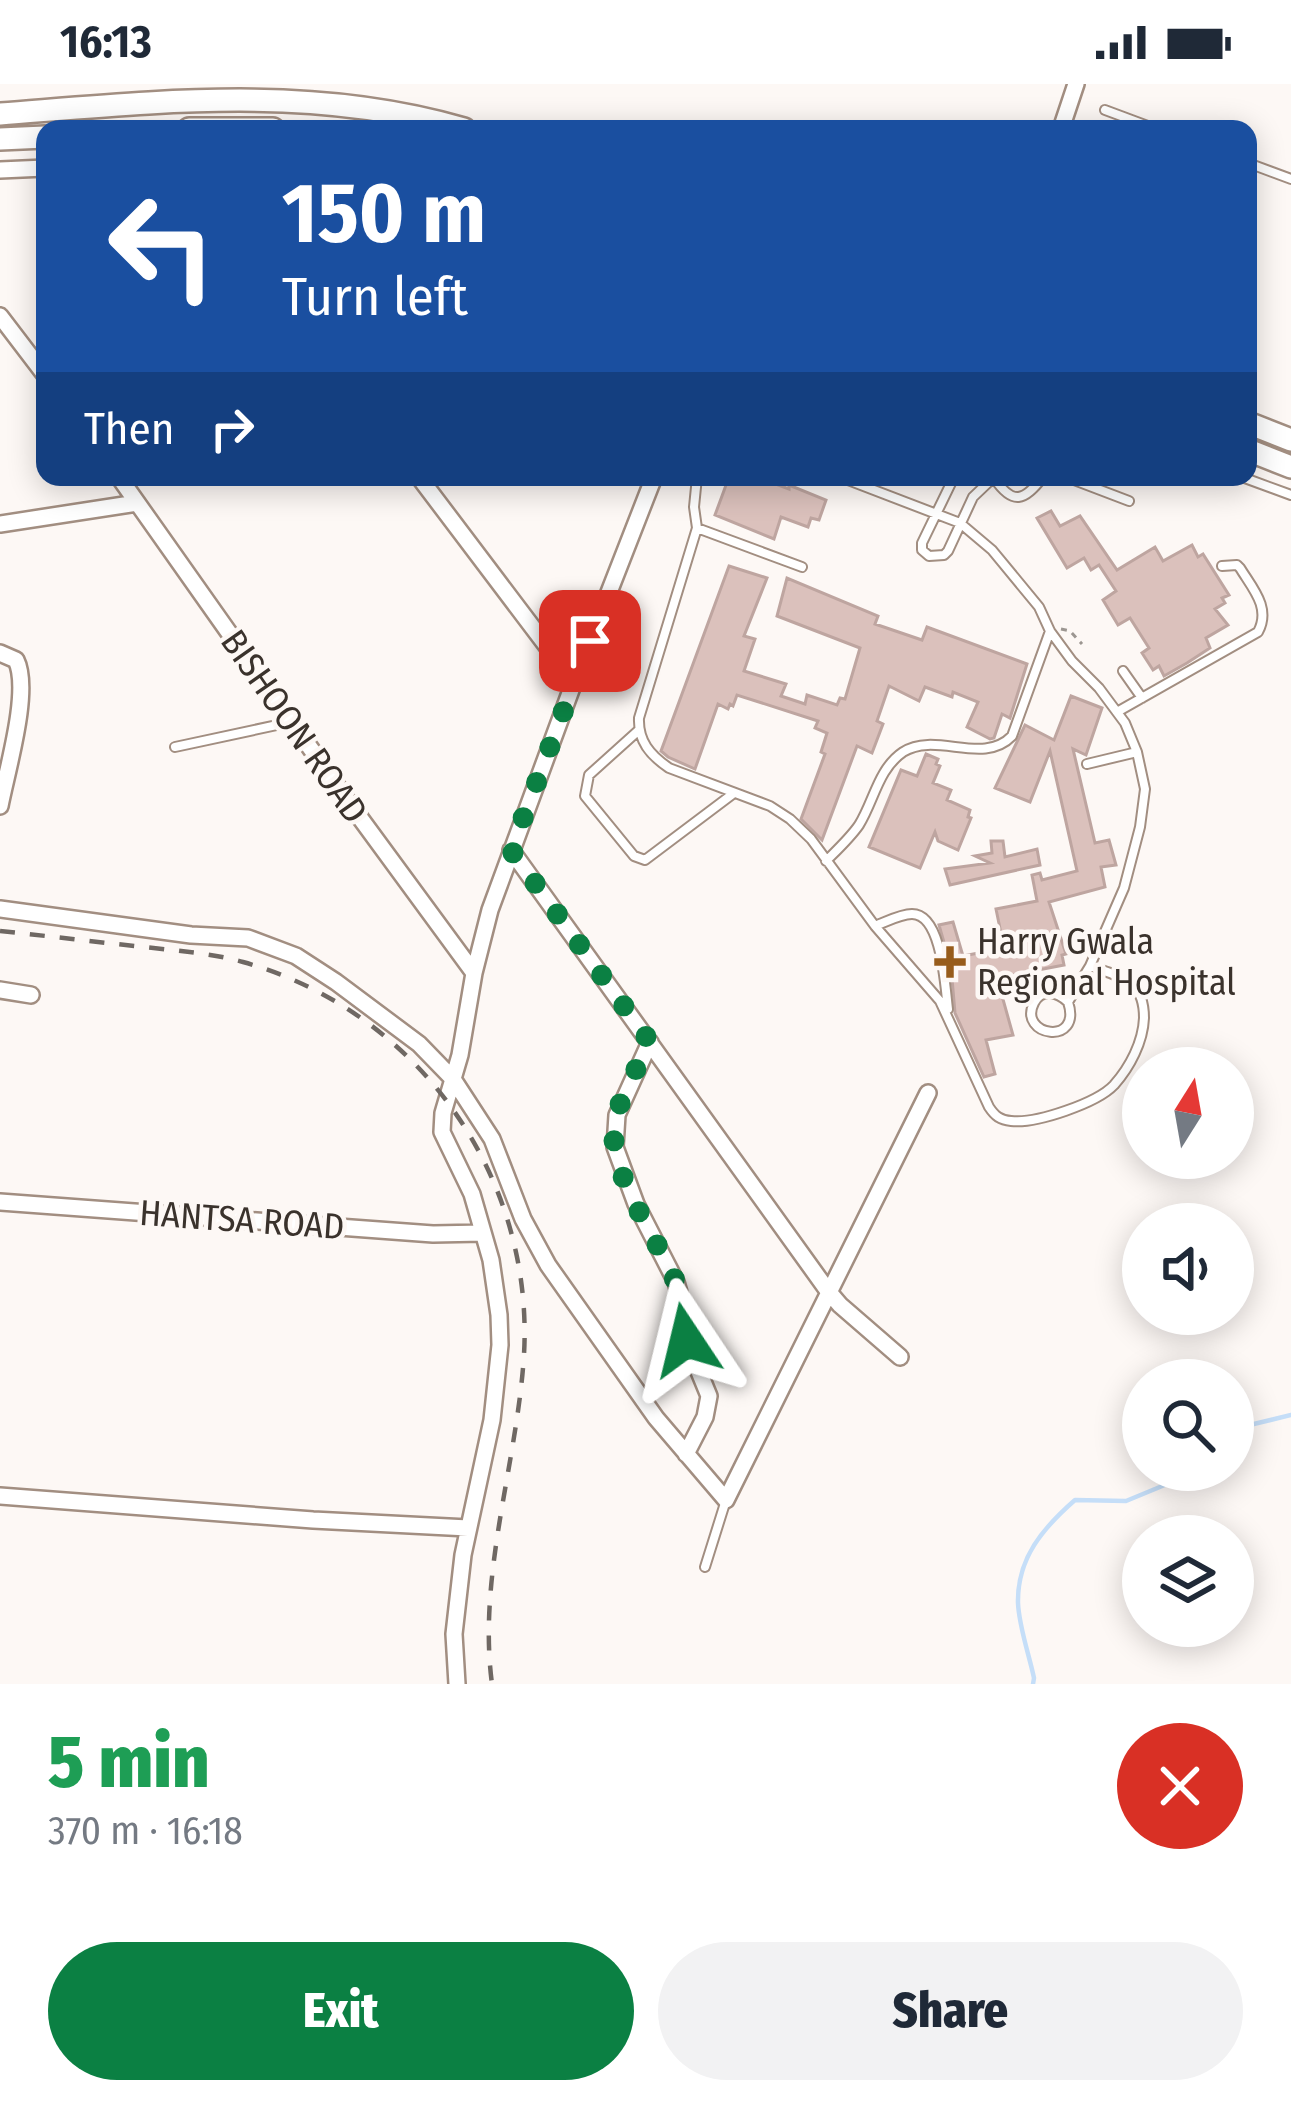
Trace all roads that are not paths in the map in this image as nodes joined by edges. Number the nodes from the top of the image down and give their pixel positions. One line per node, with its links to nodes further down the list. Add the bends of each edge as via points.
1 (1076, 84): 6 (street)
2 (195, 92): 4 (main road); 5 (main road)
3 (1105, 110): 7 (lane)
4 (0, 114)
5 (434, 120)
6 (1063, 120)
7 (1132, 120)
8 (36, 137): 9 (main road)
9 (0, 139)
10 (1257, 166): 13 (lane)
11 (36, 168): 12 (street)
12 (0, 170)
13 (1291, 179)
14 (0, 316): 15 (street)
15 (36, 362)
16 (1257, 427): 17 (main road)
17 (1291, 440)
18 (1257, 454): 19 (main road)
19 (1291, 467)
20 (1257, 483): 31 (lane)
21 (125, 486): 33 (street, BISHOON ROAD)
22 (426, 486): 43 (street)
23 (651, 486): 43 (street)
24 (696, 486): 37 (lane)
25 (864, 486): 34 (lane)
26 (950, 486): 34 (lane)
27 (984, 486): 35 (lane)
28 (1001, 486): 29 (lane, via 1019,497)
29 (1036, 486)
30 (1090, 486): 32 (lane)
31 (1291, 495)
32 (1129, 501)
33 (137, 503): 36 (street); 46 (street, BISHOON ROAD)
34 (937, 514): 35 (lane); 35 (lane, via 922,543 929,556 948,551)
35 (960, 523): 40 (lane, via 1007,565)
36 (0, 524)
37 (698, 529): 39 (lane); 47 (lane)
38 (1222, 566): 44 (lane, via 1240,568 1262,606 1258,632)
39 (802, 567)
40 (1049, 628): 45 (lane); 54 (lane, via 1003,746 910,748 886,768 858,827)
41 (0, 653): 52 (street, via 16,660 22,677)
42 (1123, 670): 44 (lane)
43 (574, 682): 53 (street)
44 (1142, 698): 45 (lane)
45 (1117, 712): 49 (lane)
46 (292, 722): 48 (lane); 58 (street, BISHOON ROAD)
47 (639, 730): 51 (lane, via 669,768); 51 (lane, via 585,788 634,856 645,860)
48 (175, 746)
49 (1137, 752): 50 (lane); 57 (lane, via 1145,789 1140,827)
50 (1088, 764)
51 (735, 792): 54 (lane, via 790,819)
52 (0, 806)
53 (511, 850): 58 (street); 63 (street)
54 (826, 861): 56 (lane)
55 (0, 909): 64 (street, via 265,944 336,982)
56 (875, 926): 62 (lane); 62 (lane, via 915,914 931,924)
57 (1090, 966): 61 (lane); 62 (lane, via 1136,987 1144,1025 1113,1086 1078,1106 1014,1122 994,1115)
58 (474, 973): 64 (street)
59 (0, 990): 60 (street)
60 (31, 995)
61 (1068, 1002): 61 (lane, via 1062,1029 1034,1023 1040,996)
62 (949, 1018)
63 (650, 1042): 68 (street); 70 (street, via 617,1115 614,1147 676,1282 686,1340 709,1396)
64 (453, 1079): 67 (street, via 442,1132); 70 (street, via 492,1139 535,1245)
65 (928, 1093): 68 (street)
66 (0, 1202): 67 (street, HANTSA ROAD)
67 (483, 1233): 73 (street, via 500,1345)
68 (828, 1291): 69 (street); 72 (street)
69 (900, 1357)
70 (686, 1454): 72 (street)
71 (0, 1496): 73 (street)
72 (726, 1500): 74 (lane)
73 (468, 1528): 75 (street, via 455,1611)
74 (705, 1567)
75 (457, 1684)

